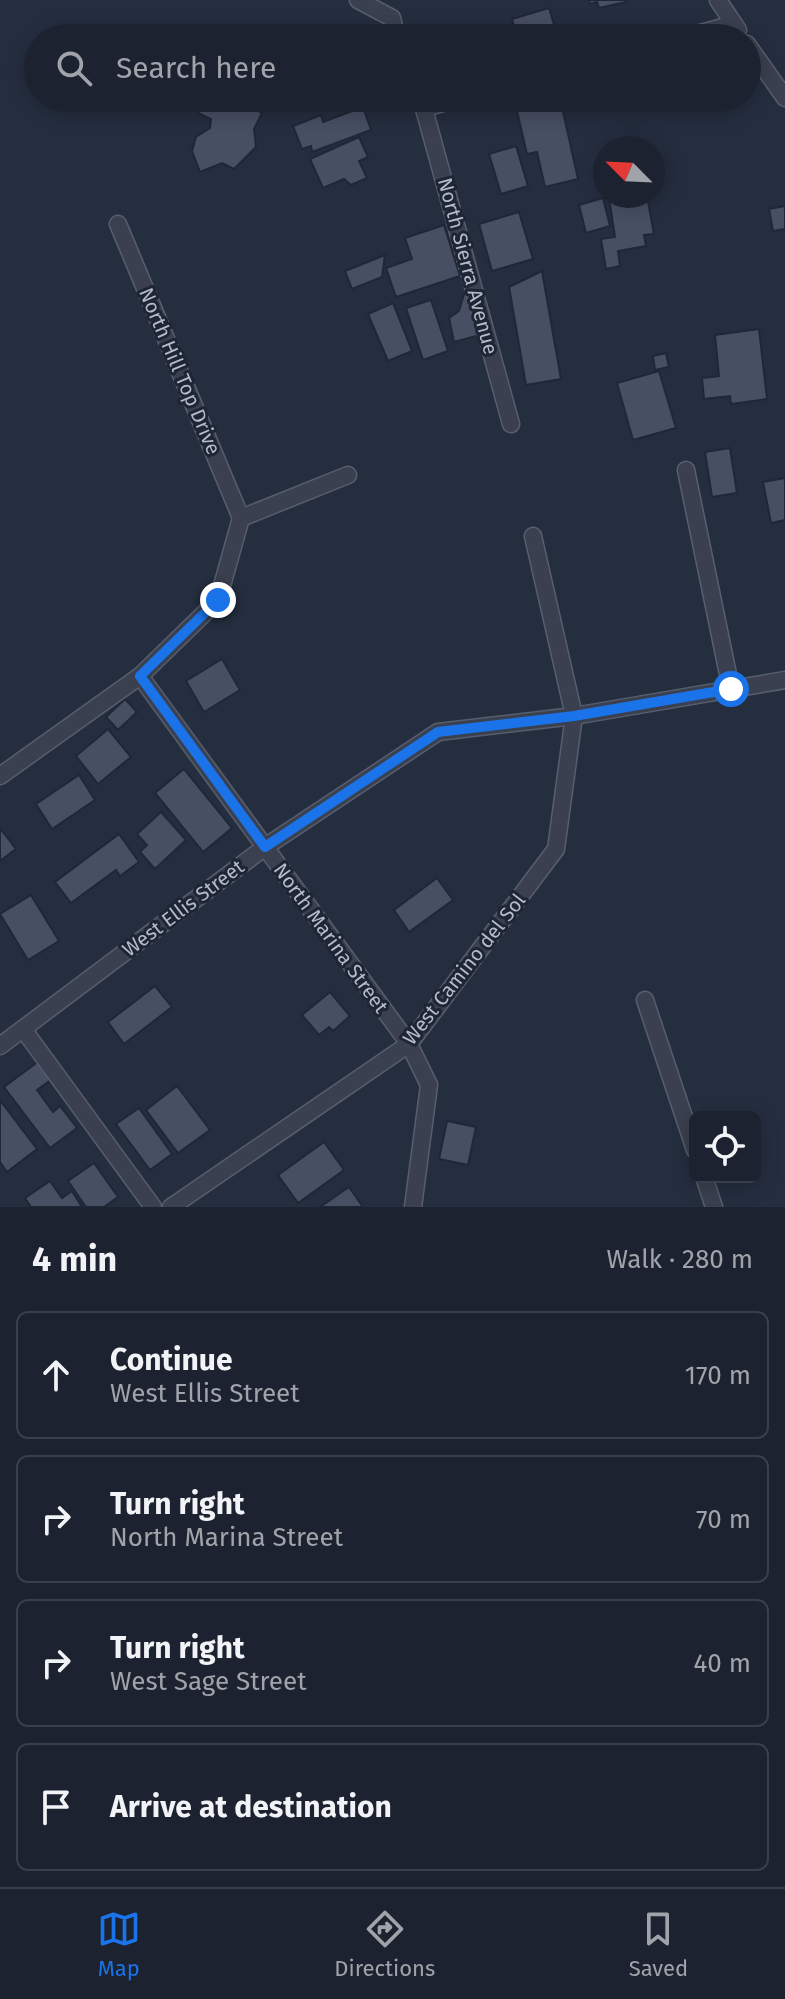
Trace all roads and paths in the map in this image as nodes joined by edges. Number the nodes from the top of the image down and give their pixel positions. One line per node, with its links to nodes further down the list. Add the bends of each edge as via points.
1 (358, 0): 3 (street, via 392,18)
2 (718, 0): 4 (street)
3 (394, 24)
4 (733, 24)
5 (761, 64): 6 (street)
6 (785, 98)
7 (425, 112): 9 (street, North Sierra Avenue)
8 (118, 224): 12 (street, North Hill Top Drive)
9 (511, 424)
10 (686, 470): 16 (street)
11 (348, 475): 12 (street)
12 (241, 518): 14 (street, via 218,600)
13 (533, 536): 17 (street)
14 (140, 676): 18 (street); 19 (street, North Marina Street)
15 (785, 680): 16 (street, West Ellis Street)
16 (731, 689): 17 (street, West Ellis Street)
17 (574, 716): 19 (street, West Ellis Street, via 438,732); 22 (street, West Camino del Sol, via 556,849)
18 (0, 776)
19 (265, 847): 21 (street, West Ellis Street); 22 (street, North Marina Street)
20 (645, 1000): 24 (street)
21 (23, 1029): 23 (street, West Ellis Street); 26 (street)
22 (409, 1044): 27 (street, West Camino del Sol); 28 (street, North Marina Street, via 429,1085)
23 (0, 1046)
24 (689, 1132)
25 (706, 1183): 29 (street)
26 (153, 1207)
27 (171, 1207)
28 (413, 1207)
29 (714, 1207)

